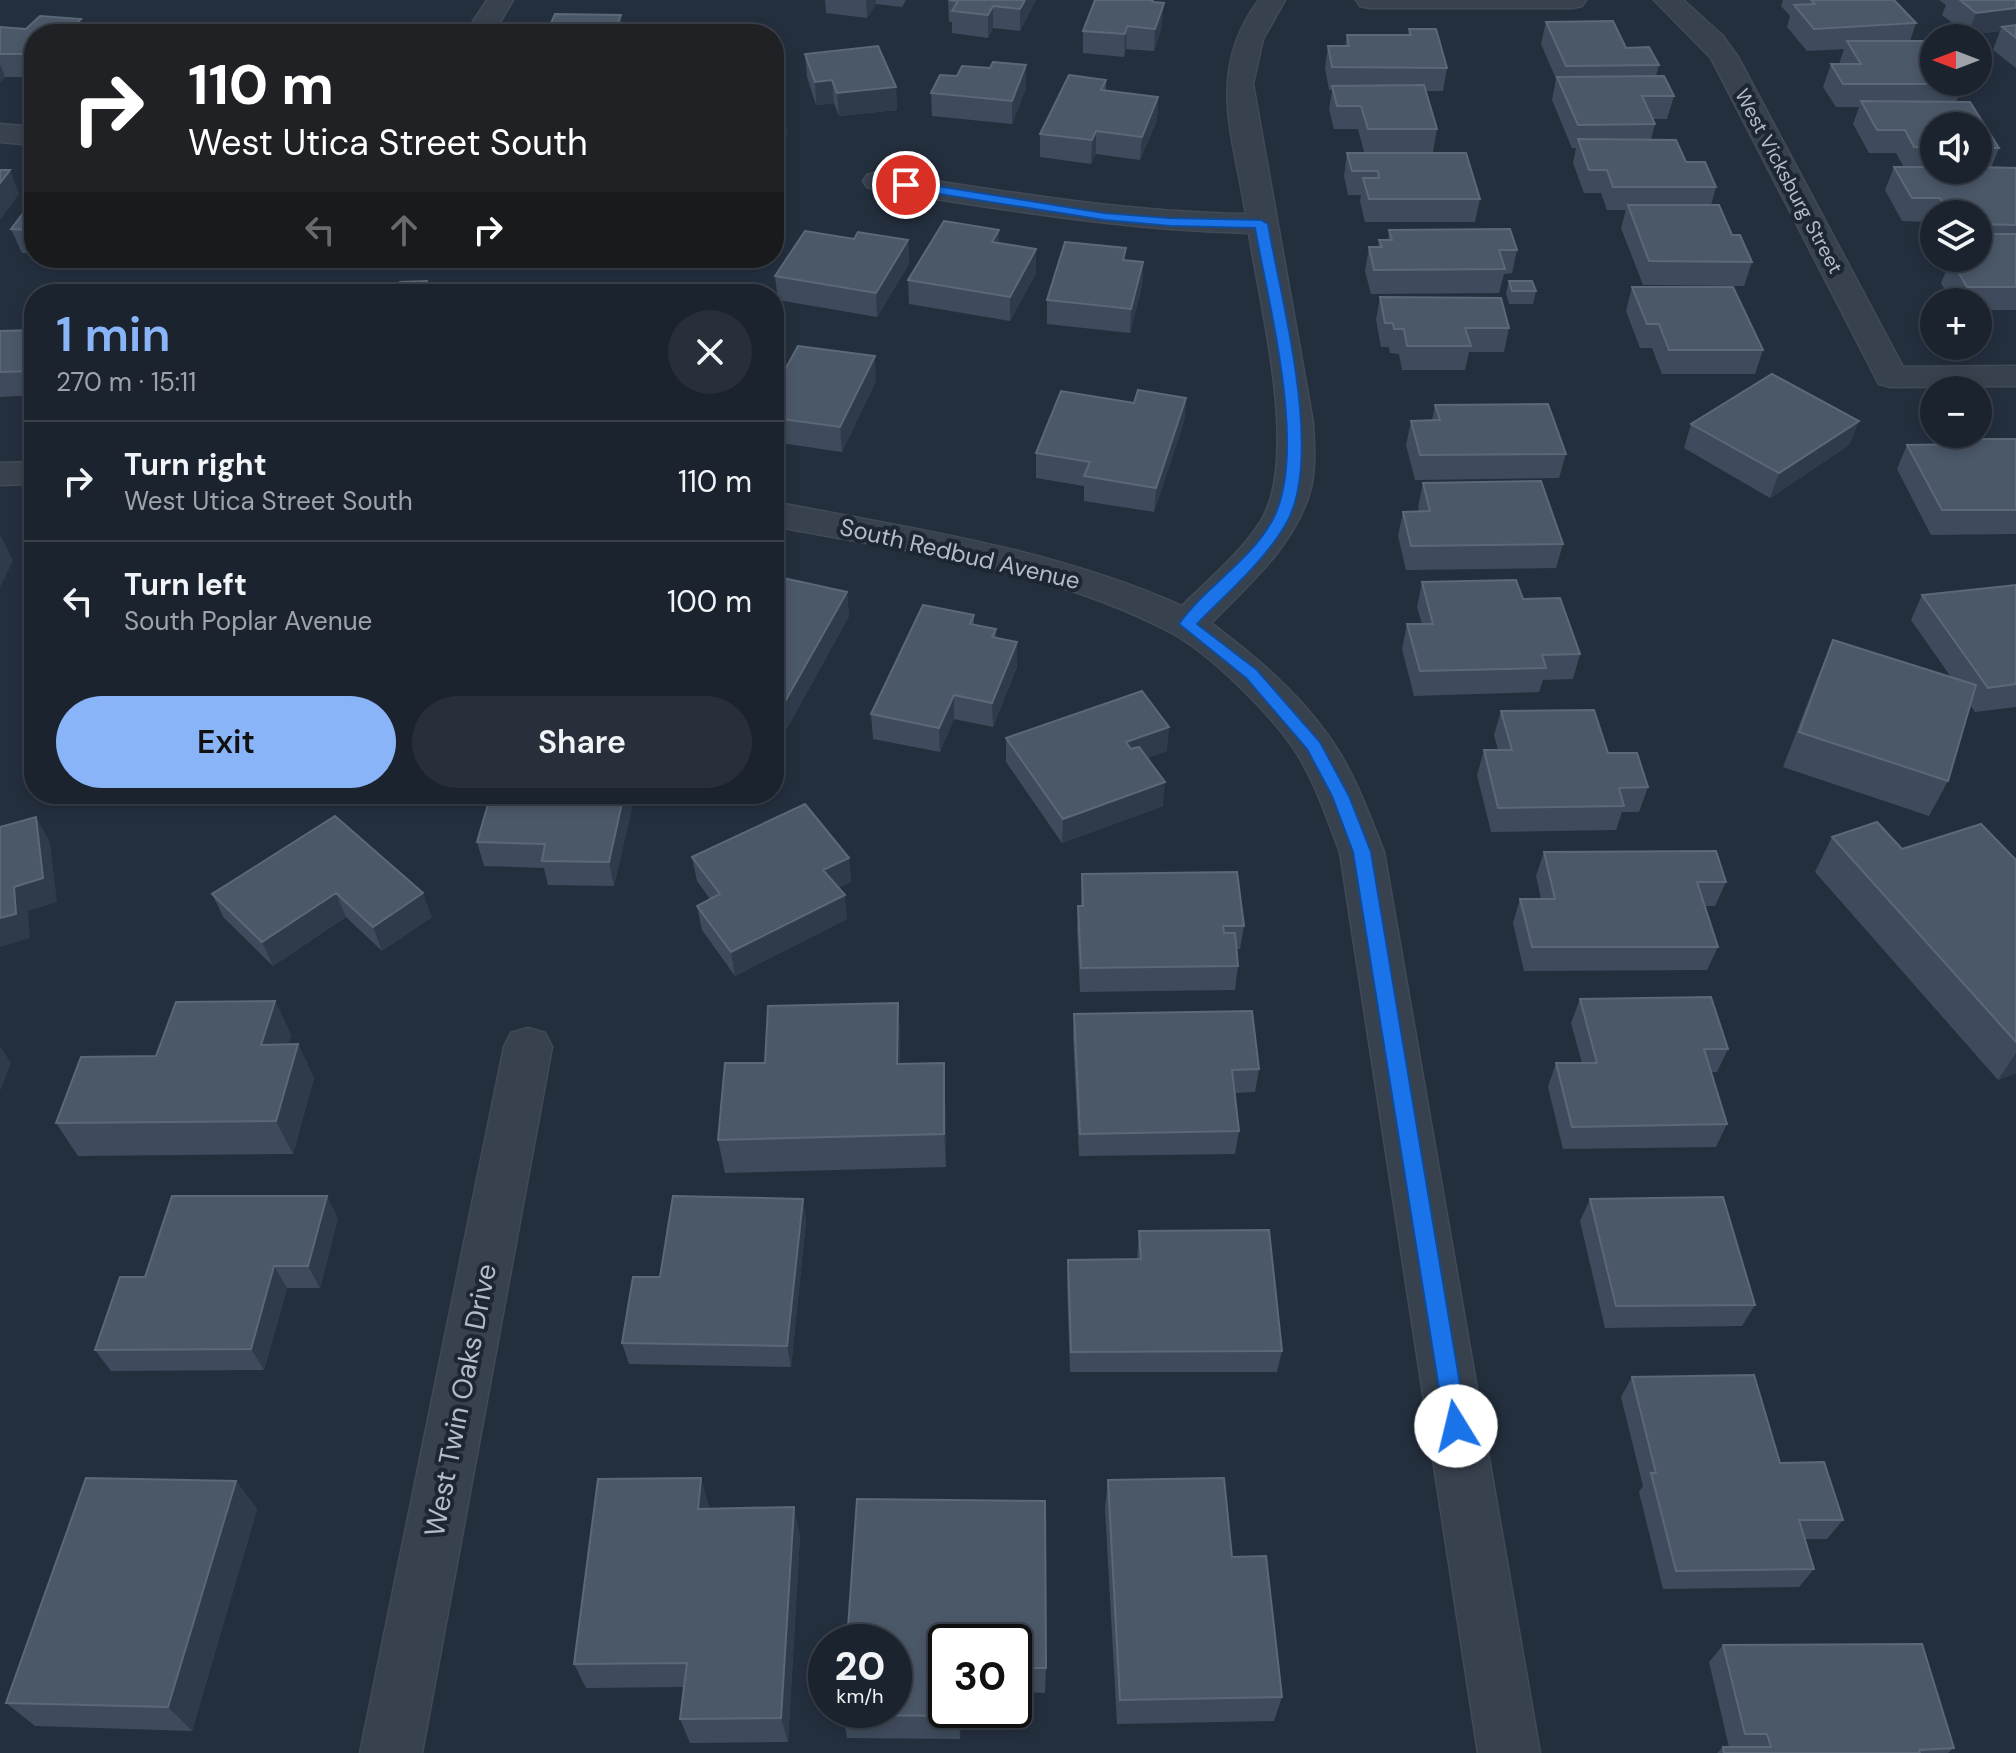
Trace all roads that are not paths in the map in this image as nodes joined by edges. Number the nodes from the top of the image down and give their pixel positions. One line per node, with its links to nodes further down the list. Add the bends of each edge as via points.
1 (500, 0): 6 (street)
2 (1272, 0): 10 (street, via 1254,23 1242,55 1239,84)
3 (1369, 0): 4 (street)
4 (1573, 0)
5 (1667, 0): 11 (street, West Vicksburg Street, via 1724,57 1891,377)
6 (485, 24)
7 (0, 133): 8 (street)
8 (24, 135)
9 (878, 181): 10 (street, via 1104,216)
10 (1261, 224): 15 (street, via 1296,423 1293,489 1279,522 1252,559)
11 (2016, 376)
12 (24, 473): 13 (street)
13 (0, 474)
14 (784, 516): 15 (street, South Redbud Avenue, via 1022,563 1110,589)
15 (1187, 624): 18 (street, South Redbud Avenue, via 1251,674 1314,746 1362,852)
16 (528, 1047): 17 (street, West Twin Oaks Drive)
17 (391, 1753)
18 (1509, 1753)

